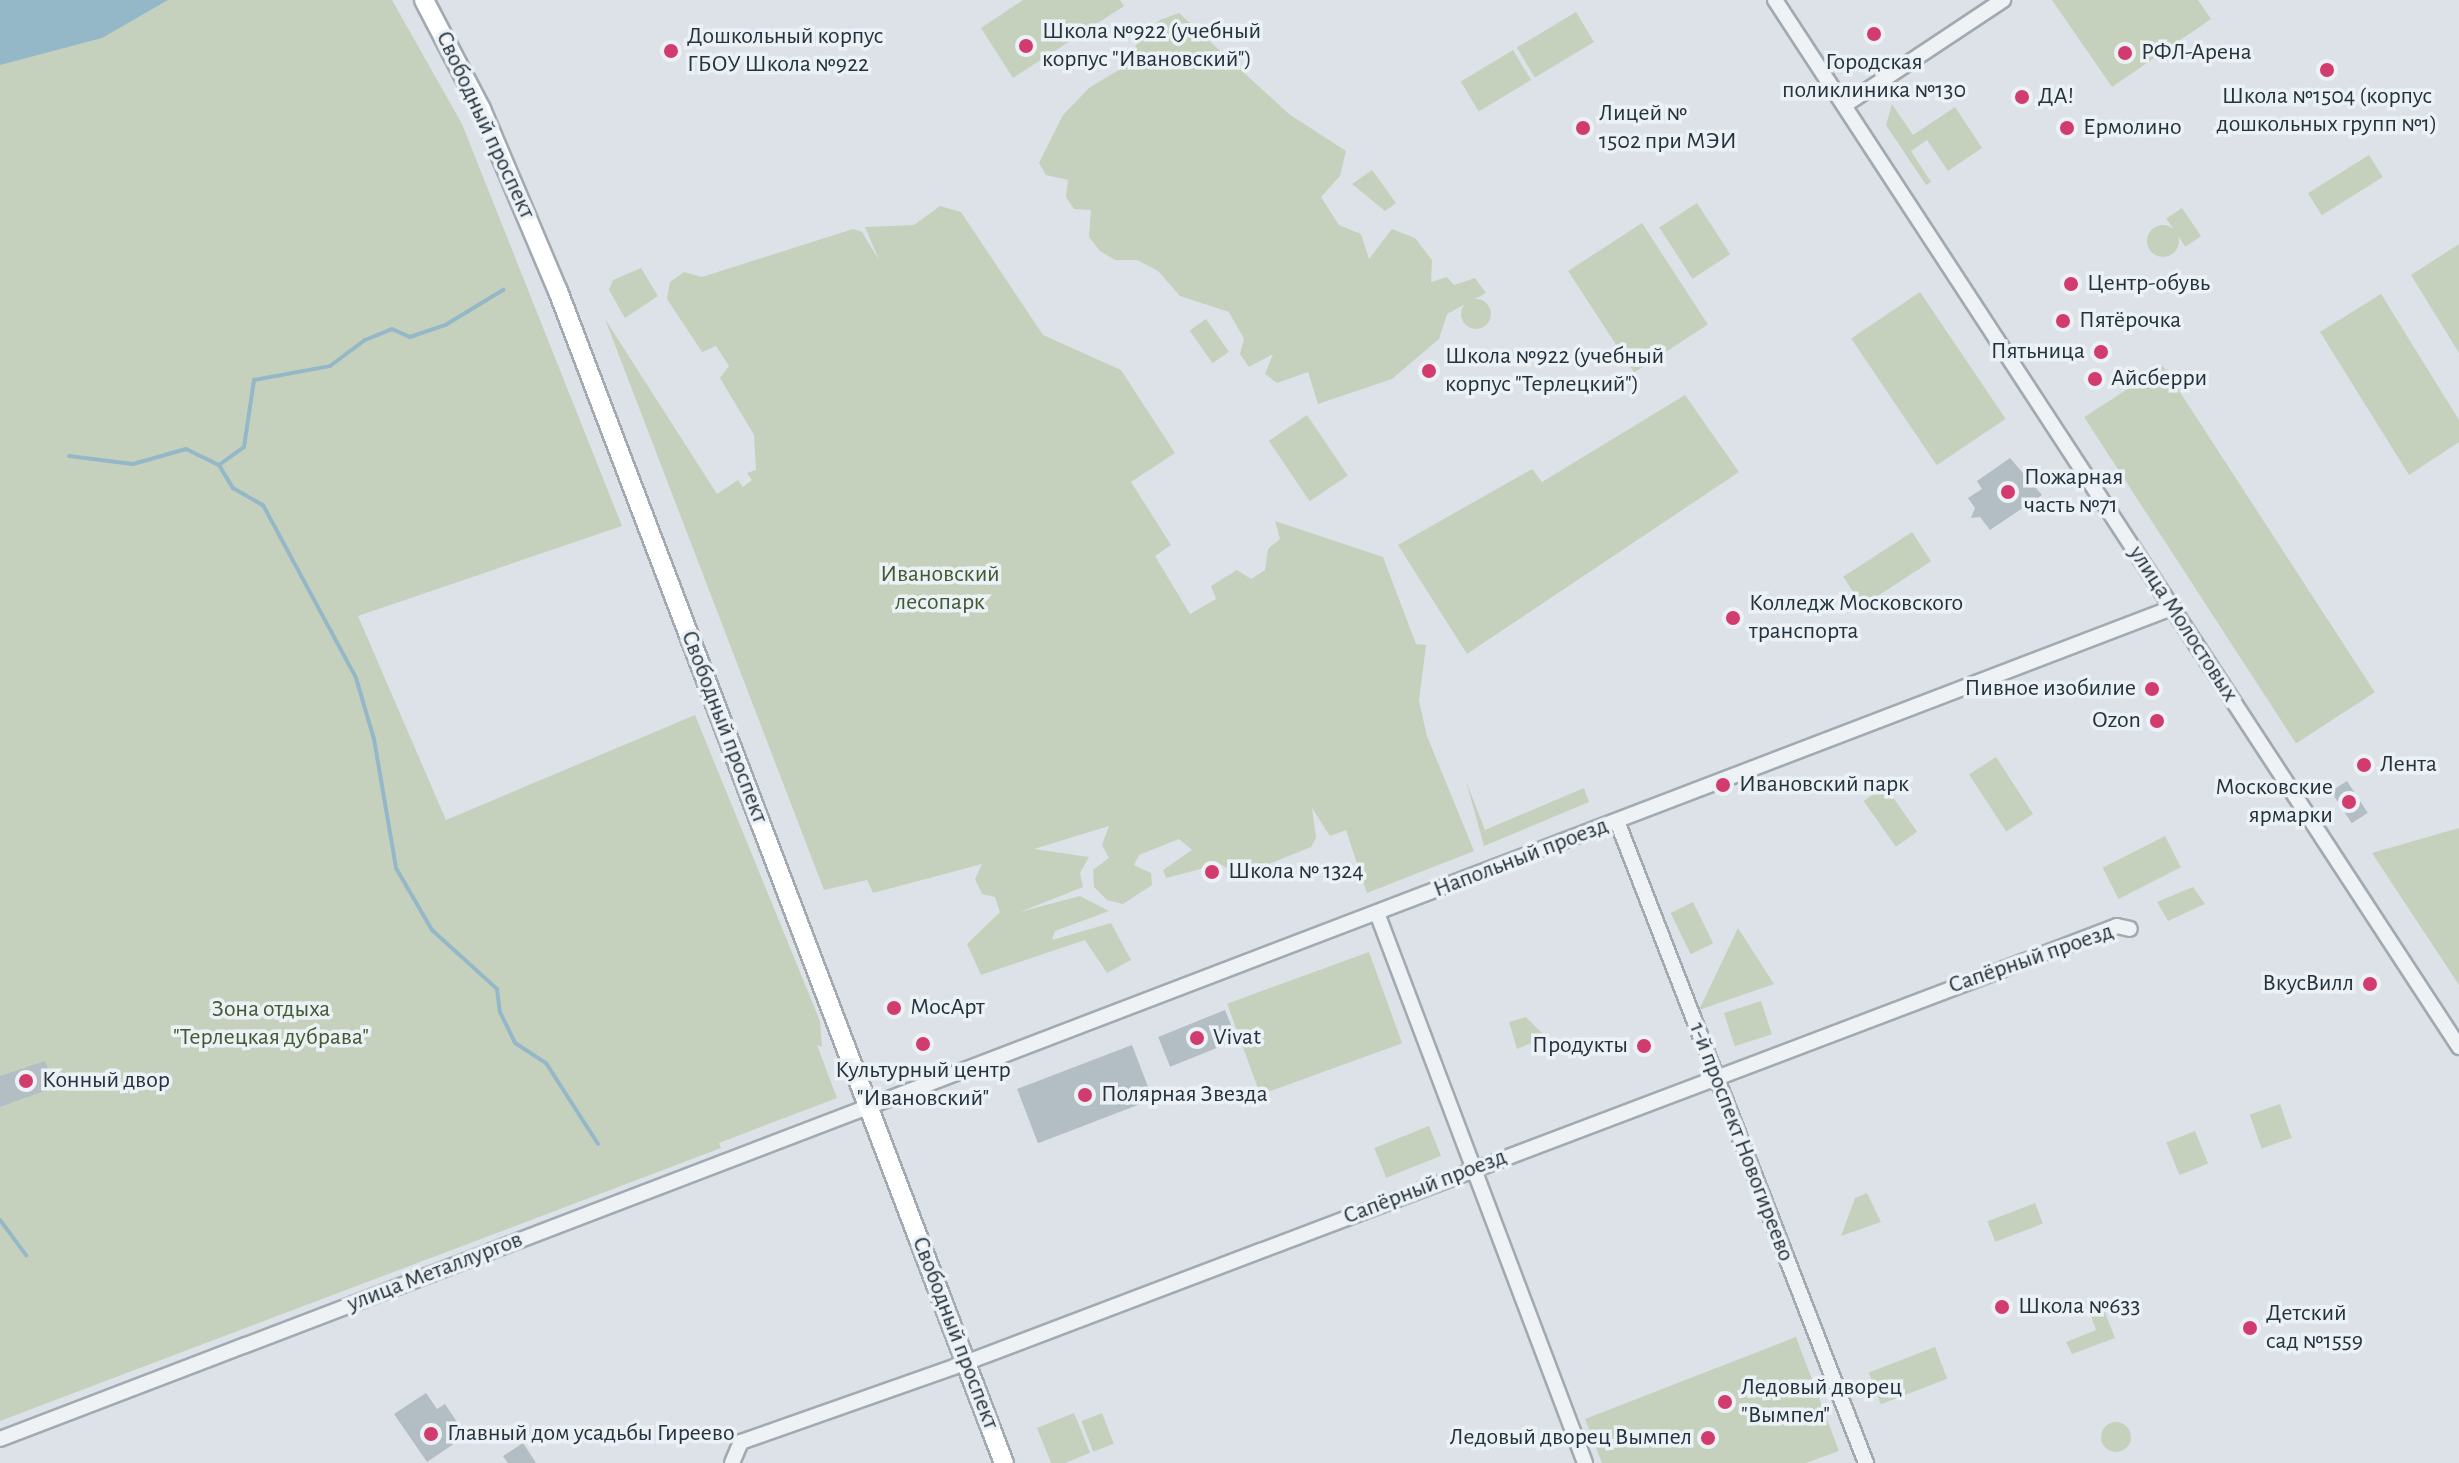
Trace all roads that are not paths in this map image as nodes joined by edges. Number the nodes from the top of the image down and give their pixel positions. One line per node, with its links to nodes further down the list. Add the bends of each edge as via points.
1 (424, 0): 11 (main road, Свободный проспект, via 532,226)
2 (1775, 0): 4 (street, улица Молостовых)
3 (2003, 0): 4 (street)
4 (1845, 105): 5 (street, улица Молостовых)
5 (2172, 608): 6 (street, Напольный проезд); 9 (street, улица Молостовых)
6 (1617, 821): 7 (street, Напольный проезд); 10 (street, 1-й проспект Новогиреево)
7 (1377, 913): 11 (street, Напольный проезд); 12 (street)
8 (2130, 929): 10 (street, Сапёрный проезд, via 2117,926)
9 (2459, 1047)
10 (1716, 1076): 12 (street, Сапёрный проезд); 18 (street, 1-й проспект Новогиреево)
11 (871, 1108): 13 (main road, Свободный проспект); 14 (street, улица Металлургов)
12 (1471, 1168): 13 (street, Сапёрный проезд); 17 (street)
13 (965, 1363): 15 (street, Сапёрный проезд, via 741,1442); 16 (main road, Свободный проспект)
14 (0, 1439)
15 (732, 1463)
16 (1004, 1463)
17 (1585, 1463)
18 (1866, 1463)

